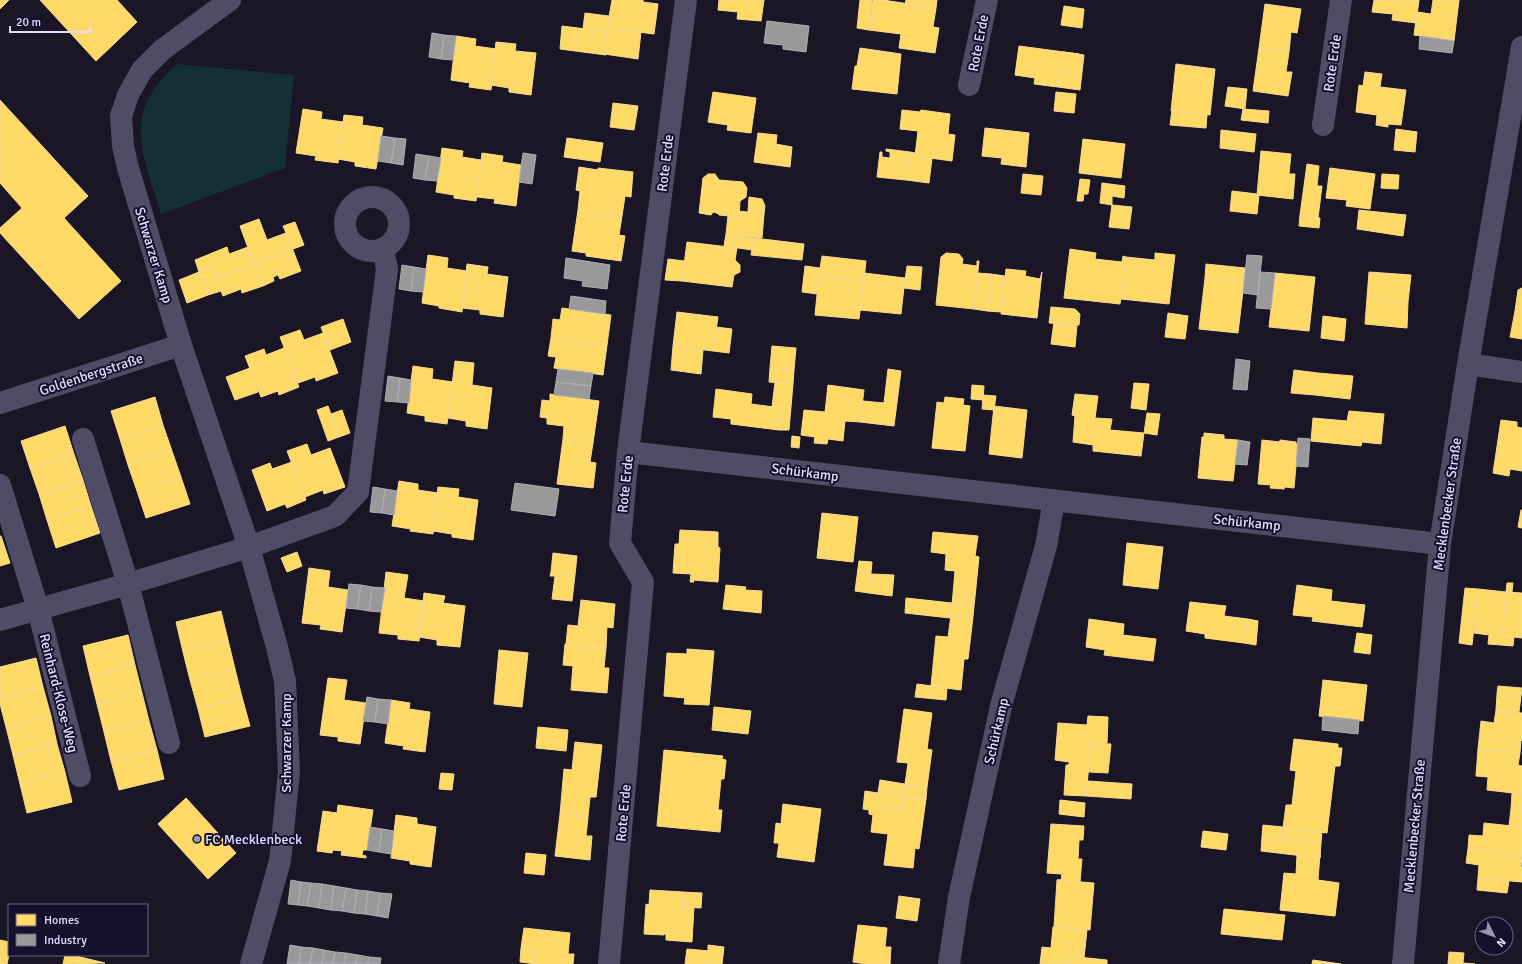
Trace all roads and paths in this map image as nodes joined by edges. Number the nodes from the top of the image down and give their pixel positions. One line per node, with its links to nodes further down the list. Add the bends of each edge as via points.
1 (230, 0): 9 (street, Schwarzer Kamp, via 162,50 142,70 128,95 121,116 123,146 128,168)
2 (686, 0): 14 (street, Rote Erde)
3 (987, 0): 6 (street, Rote Erde)
4 (1341, 0): 7 (street, Rote Erde)
5 (1522, 47): 10 (street, Mecklenbecker Straße)
6 (969, 85)
7 (1323, 125)
8 (383, 249): 18 (street, via 387,269 358,492 335,516)
9 (181, 345): 12 (street, Goldenbergstraße); 18 (street, Schwarzer Kamp)
10 (1468, 364): 11 (street); 17 (street, Mecklenbecker Straße)
11 (1522, 372)
12 (0, 403)
13 (83, 439): 19 (street)
14 (628, 452): 16 (street, Schürkamp); 25 (street, Rote Erde, via 620,543 644,582)
15 (0, 485): 20 (street, Reinhard-Klose-Weg)
16 (1054, 500): 17 (street, Schürkamp); 26 (street, Schürkamp, via 1046,546 1002,702 959,897)
17 (1440, 544): 27 (street, Mecklenbecker Straße)
18 (249, 548): 19 (street); 24 (street, Schwarzer Kamp, via 285,681 289,772 280,861)
19 (128, 584): 20 (street); 22 (street)
20 (38, 609): 21 (street); 23 (street, Reinhard-Klose-Weg)
21 (0, 620)
22 (169, 744)
23 (80, 776)
24 (251, 964)
25 (609, 964)
26 (949, 964)
27 (1403, 964)

